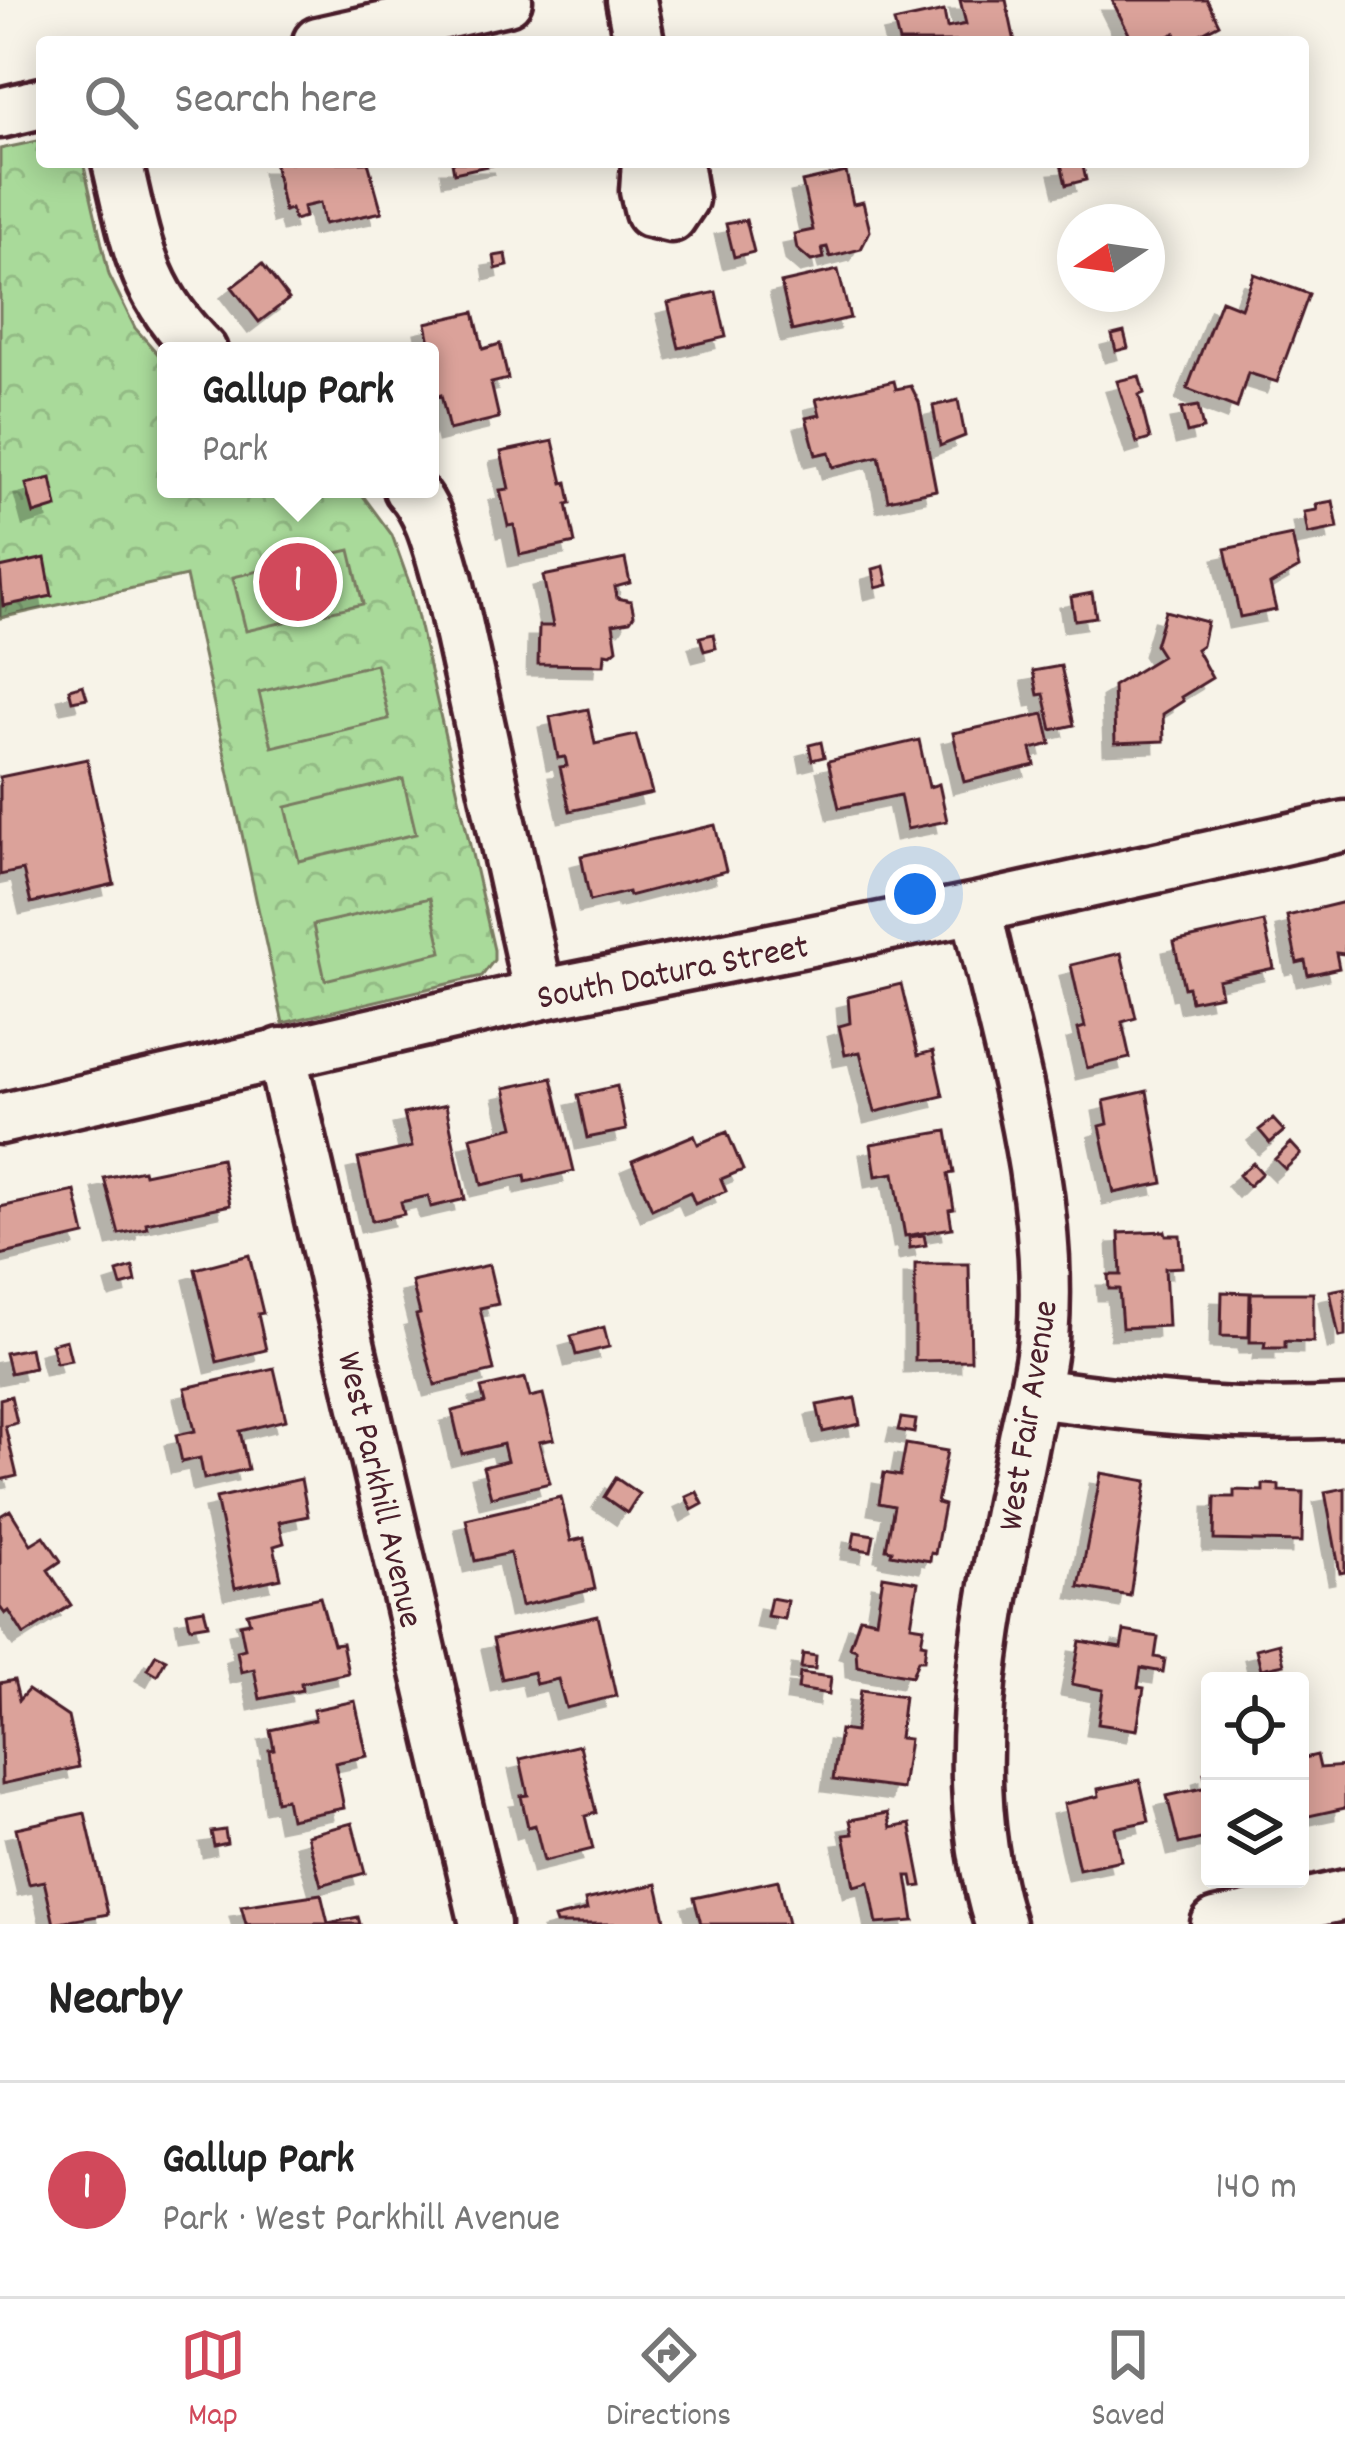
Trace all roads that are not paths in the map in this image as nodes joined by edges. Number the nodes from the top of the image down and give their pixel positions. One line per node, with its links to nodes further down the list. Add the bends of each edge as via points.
1 (507, 0): 3 (street)
2 (631, 0): 4 (street)
3 (345, 36)
4 (639, 36)
5 (36, 104): 6 (street)
6 (0, 112)
7 (118, 168): 10 (street, via 142,269)
8 (647, 168): 9 (street, via 650,212 671,217 683,199)
9 (678, 168)
10 (194, 342)
11 (414, 498): 14 (street, via 448,581)
12 (1345, 826): 13 (street, South Datura Street)
13 (976, 908): 14 (street, South Datura Street); 17 (street, West Fair Avenue, via 1041,1200 1046,1271)
14 (539, 995): 15 (street, South Datura Street)
15 (281, 1053): 16 (street, South Datura Street); 20 (street, West Parkhill Avenue)
16 (0, 1119)
17 (1035, 1393): 18 (street, via 1178,1412); 21 (street, West Fair Avenue, via 979,1685 980,1831)
18 (1345, 1412)
19 (1345, 1895): 22 (street)
20 (485, 1924)
21 (1000, 1924)
22 (1216, 1924)

